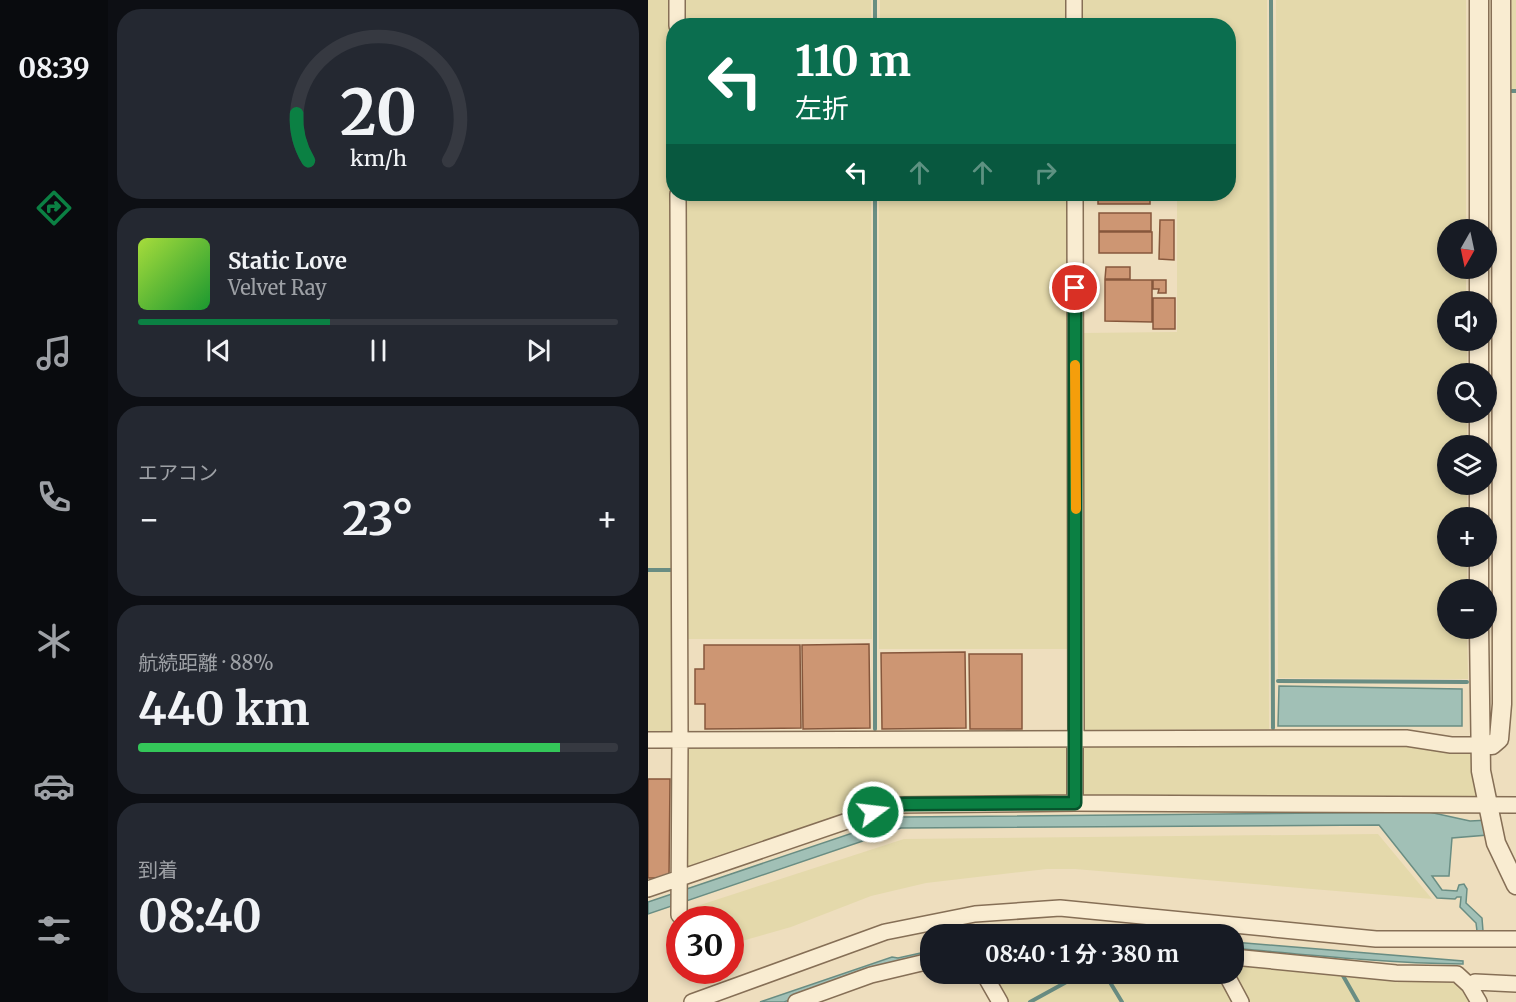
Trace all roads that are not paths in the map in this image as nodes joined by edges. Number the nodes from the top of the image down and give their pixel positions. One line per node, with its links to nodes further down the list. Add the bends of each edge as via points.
1 (677, 0): 5 (street)
2 (1074, 0): 6 (street)
3 (1479, 0): 9 (street)
4 (1501, 0): 10 (street)
5 (677, 18)
6 (1074, 18)
7 (678, 201): 15 (street)
8 (1075, 201): 13 (street)
9 (1479, 219)
10 (1509, 245): 12 (street)
11 (1479, 639): 16 (street)
12 (1509, 704): 16 (street, via 1499,739 1492,745)
13 (1076, 739): 15 (street); 16 (street, via 1406,738); 17 (street)
14 (648, 740): 15 (street)
15 (680, 740): 20 (street)
16 (1480, 745): 19 (street)
17 (1075, 803): 19 (street); 20 (street, via 894,805)
18 (1516, 805): 19 (street)
19 (1489, 811): 21 (street, via 1496,843)
20 (680, 878): 22 (street); 23 (street)
21 (1516, 885)
22 (648, 889)
23 (679, 906)
24 (1516, 939): 31 (street, via 1376,939 1042,908 975,914 885,932)
25 (1244, 958): 30 (street, via 1396,973 1457,974)
26 (920, 963): 32 (street, via 871,975)
27 (990, 984): 33 (street)
28 (1231, 984): 34 (street)
29 (1516, 984): 30 (street, via 1475,981)
30 (1469, 985): 35 (street)
31 (692, 1002)
32 (796, 1002)
33 (1000, 1002)
34 (1241, 1002)
35 (1479, 1002)

